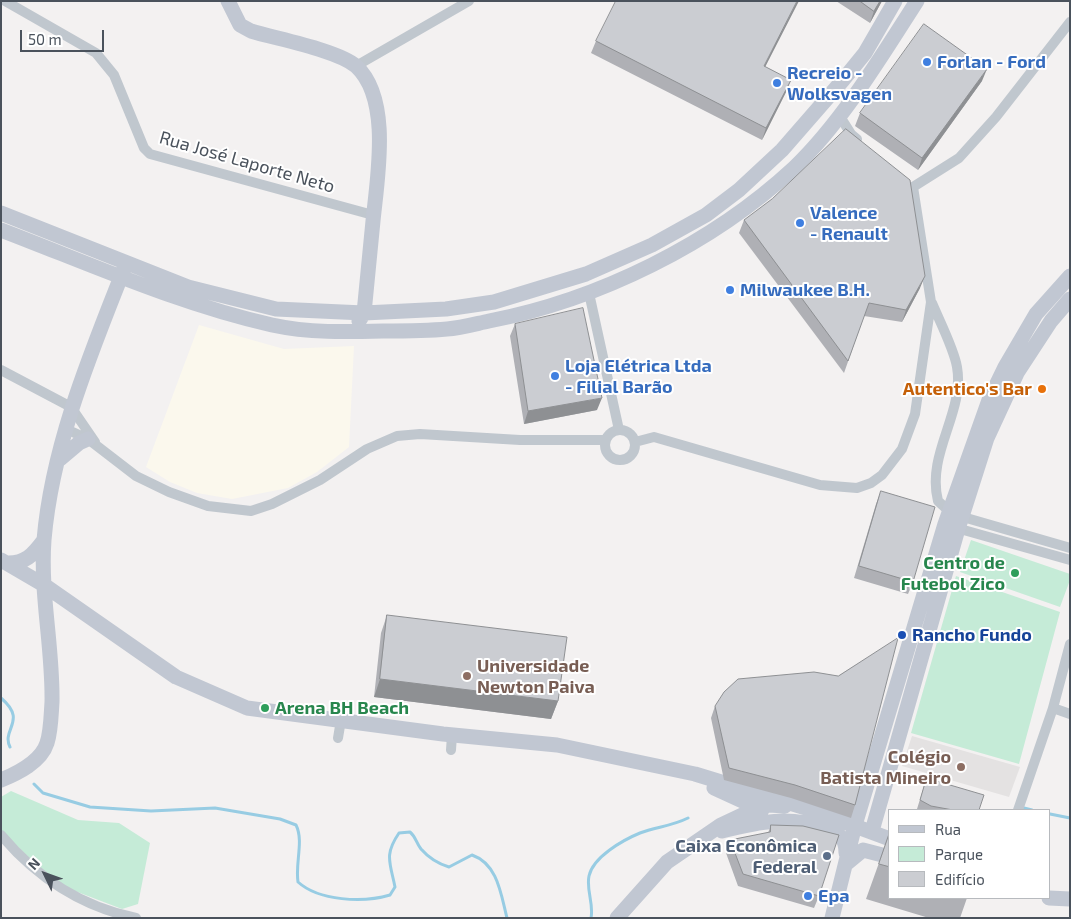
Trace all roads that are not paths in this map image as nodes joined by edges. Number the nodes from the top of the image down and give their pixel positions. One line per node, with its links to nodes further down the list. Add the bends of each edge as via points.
1 (5, 1): 17 (street, Rua José Laporte Neto, via 96,53 107,64 144,148 150,154)
2 (228, 1): 9 (main road, via 240,26 251,32 338,56)
3 (469, 1): 9 (street)
4 (895, 1): 10 (main road, via 865,53)
5 (908, 1): 8 (main road)
6 (917, 1): 8 (main road)
7 (1070, 22): 24 (street, via 959,158 909,184)
8 (890, 43): 11 (main road)
9 (356, 66): 17 (main road, via 372,89 379,126)
10 (828, 98): 11 (main road); 13 (main road)
11 (839, 114): 12 (main road); 14 (street)
12 (826, 131): 13 (main road); 14 (street); 22 (main road, via 795,166 749,206 676,252)
13 (799, 132): 19 (main road, via 762,171 706,215 652,246)
14 (851, 134): 15 (street)
15 (865, 146)
16 (1, 213): 20 (main road)
17 (373, 215): 25 (main road)
18 (1, 230): 20 (main road)
19 (610, 263): 22 (main road); 25 (main road, via 554,285 494,302 446,309)
20 (124, 270): 25 (main road, via 276,310); 26 (main road, via 188,300 272,325); 28 (main road)
21 (1070, 276): 35 (main road, via 1036,314 1005,366 989,400)
22 (589, 293): 26 (main road, via 529,313 448,330); 30 (street)
23 (1070, 299): 35 (main road, via 1050,321 1016,373)
24 (932, 302): 32 (street, via 915,414 902,449 882,475 871,483 857,488 820,485 654,437); 35 (street, via 957,366 956,395 934,476 938,501)
25 (364, 313): 26 (main road, via 348,330)
26 (329, 333)
27 (1, 370): 28 (street)
28 (71, 407): 29 (main road); 33 (street)
29 (66, 429): 33 (street); 34 (main road)
30 (619, 430): 31 (street); 32 (street, via 630,434)
31 (606, 440): 32 (street, via 606,451 618,460 632,455); 33 (street, via 398,436 367,449 320,480 251,511 208,506 136,476)
32 (635, 442)
33 (93, 443): 34 (main road, via 79,443)
34 (60, 459): 36 (main road)
35 (954, 521): 37 (street); 38 (street); 54 (main road); 55 (main road)
36 (44, 540): 39 (main road, via 28,559 18,563); 40 (main road)
37 (1070, 548)
38 (1070, 560)
39 (4, 562): 40 (main road)
40 (44, 585): 44 (main road, via 176,676 213,694 247,708); 47 (main road, via 52,686 51,746 30,765)
41 (1070, 644): 42 (street)
42 (1053, 708): 43 (street); 51 (street)
43 (1070, 714)
44 (341, 720): 45 (street); 46 (main road, via 452,742 557,745)
45 (338, 738)
46 (695, 774): 48 (main road); 50 (main road)
47 (1, 780)
48 (716, 789): 49 (main road); 53 (main road, via 729,802)
49 (757, 808): 50 (main road, via 769,805); 52 (main road); 53 (main road)
50 (806, 808): 54 (main road)
51 (1018, 809)
52 (786, 819): 57 (main road); 60 (main road, via 813,824 839,834 846,844)
53 (727, 821): 57 (main road)
54 (855, 825): 55 (main road); 60 (main road)
55 (872, 830): 58 (main road)
56 (1, 835): 63 (street, via 52,882 82,901)
57 (706, 835): 64 (main road, via 667,862)
58 (888, 838)
59 (888, 856): 60 (main road, via 863,850)
60 (846, 864): 65 (main road)
61 (1051, 898): 62 (main road)
62 (1070, 899)
63 (136, 918)
64 (617, 918)
65 (832, 918)

